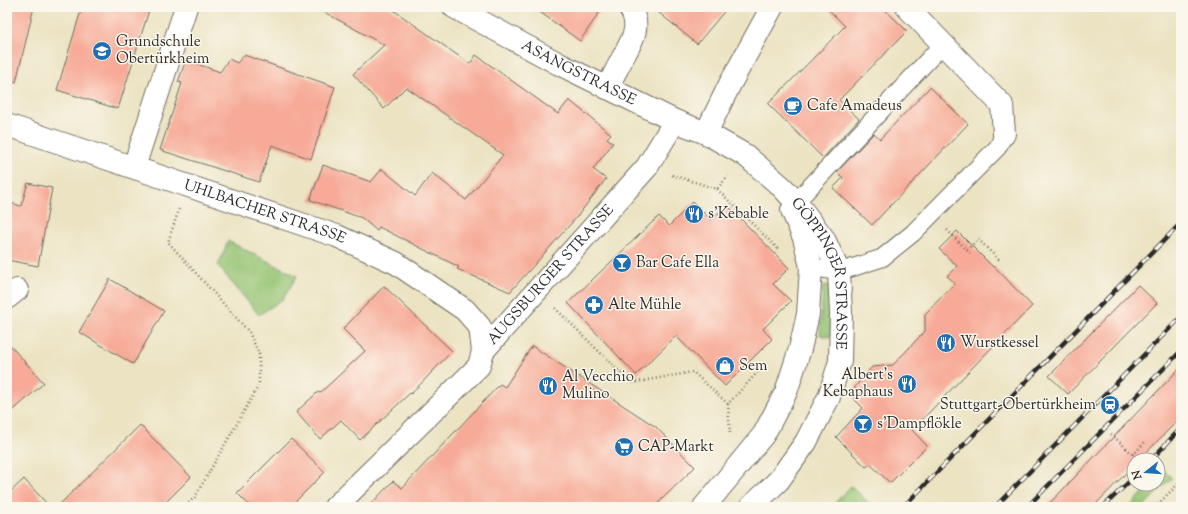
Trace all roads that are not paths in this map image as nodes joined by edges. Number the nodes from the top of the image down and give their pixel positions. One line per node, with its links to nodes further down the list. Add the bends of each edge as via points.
1 (186, 7): 12 (street)
2 (454, 7): 7 (street, ASANGSTRASSE)
3 (629, 7): 7 (street, via 636,20 634,35)
4 (772, 7): 10 (street)
5 (907, 7): 6 (street)
6 (943, 44): 11 (street, via 1002,105); 13 (lane)
7 (607, 88): 8 (street, ASANGSTRASSE)
8 (675, 120): 10 (street, ASANGSTRASSE); 16 (street, AUGSBURGER STRASSE, via 647,167)
9 (7, 125): 12 (street, UHLBACHER STRASSE)
10 (706, 133): 13 (street, GÖPPINGER STRASSE, via 745,155)
11 (1004, 134): 15 (lane, via 998,147 913,233 882,258)
12 (134, 167): 16 (street, UHLBACHER STRASSE, via 337,236 396,263 465,310 480,327)
13 (789, 194): 14 (street, GÖPPINGER STRASSE); 15 (street, GÖPPINGER STRASSE, via 824,239)
14 (811, 267): 15 (lane); 18 (street, GÖPPINGER STRASSE, via 808,314 786,392 764,434)
15 (839, 272): 19 (street, GÖPPINGER STRASSE, via 840,361 829,397 802,448 779,480)
16 (483, 352): 17 (street, AUGSBURGER STRASSE, via 479,366)
17 (335, 507)
18 (704, 507)
19 (751, 507)

